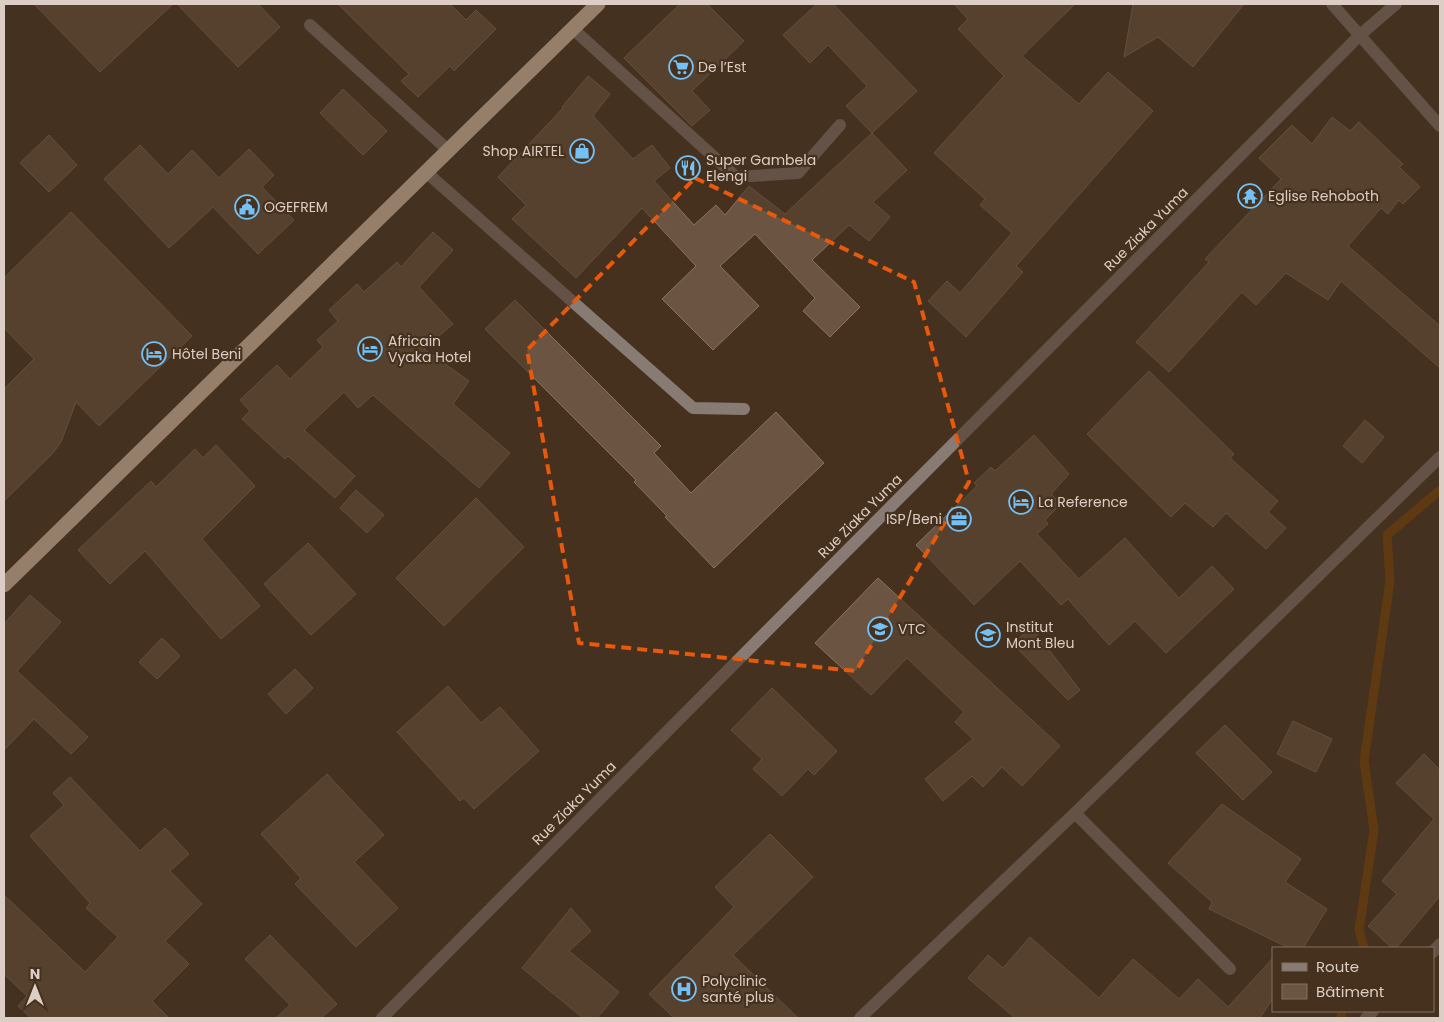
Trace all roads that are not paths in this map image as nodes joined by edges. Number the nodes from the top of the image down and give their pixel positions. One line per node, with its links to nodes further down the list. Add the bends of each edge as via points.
1 (598, 4): 5 (highway)
2 (1332, 4): 6 (street)
3 (1396, 4): 6 (street, Rue Ziaka Yuma)
4 (310, 25): 9 (street)
5 (573, 29): 7 (street, via 736,177 798,173); 9 (highway)
6 (1360, 35): 8 (street); 16 (street, Rue Ziaka Yuma)
7 (840, 125)
8 (1440, 126)
9 (448, 150): 10 (highway)
10 (426, 172): 11 (street, via 693,408); 13 (highway)
11 (744, 409)
12 (1440, 457): 14 (street)
13 (4, 585)
14 (1075, 813): 15 (street); 17 (street)
15 (1230, 969)
16 (382, 1018)
17 (860, 1018)

